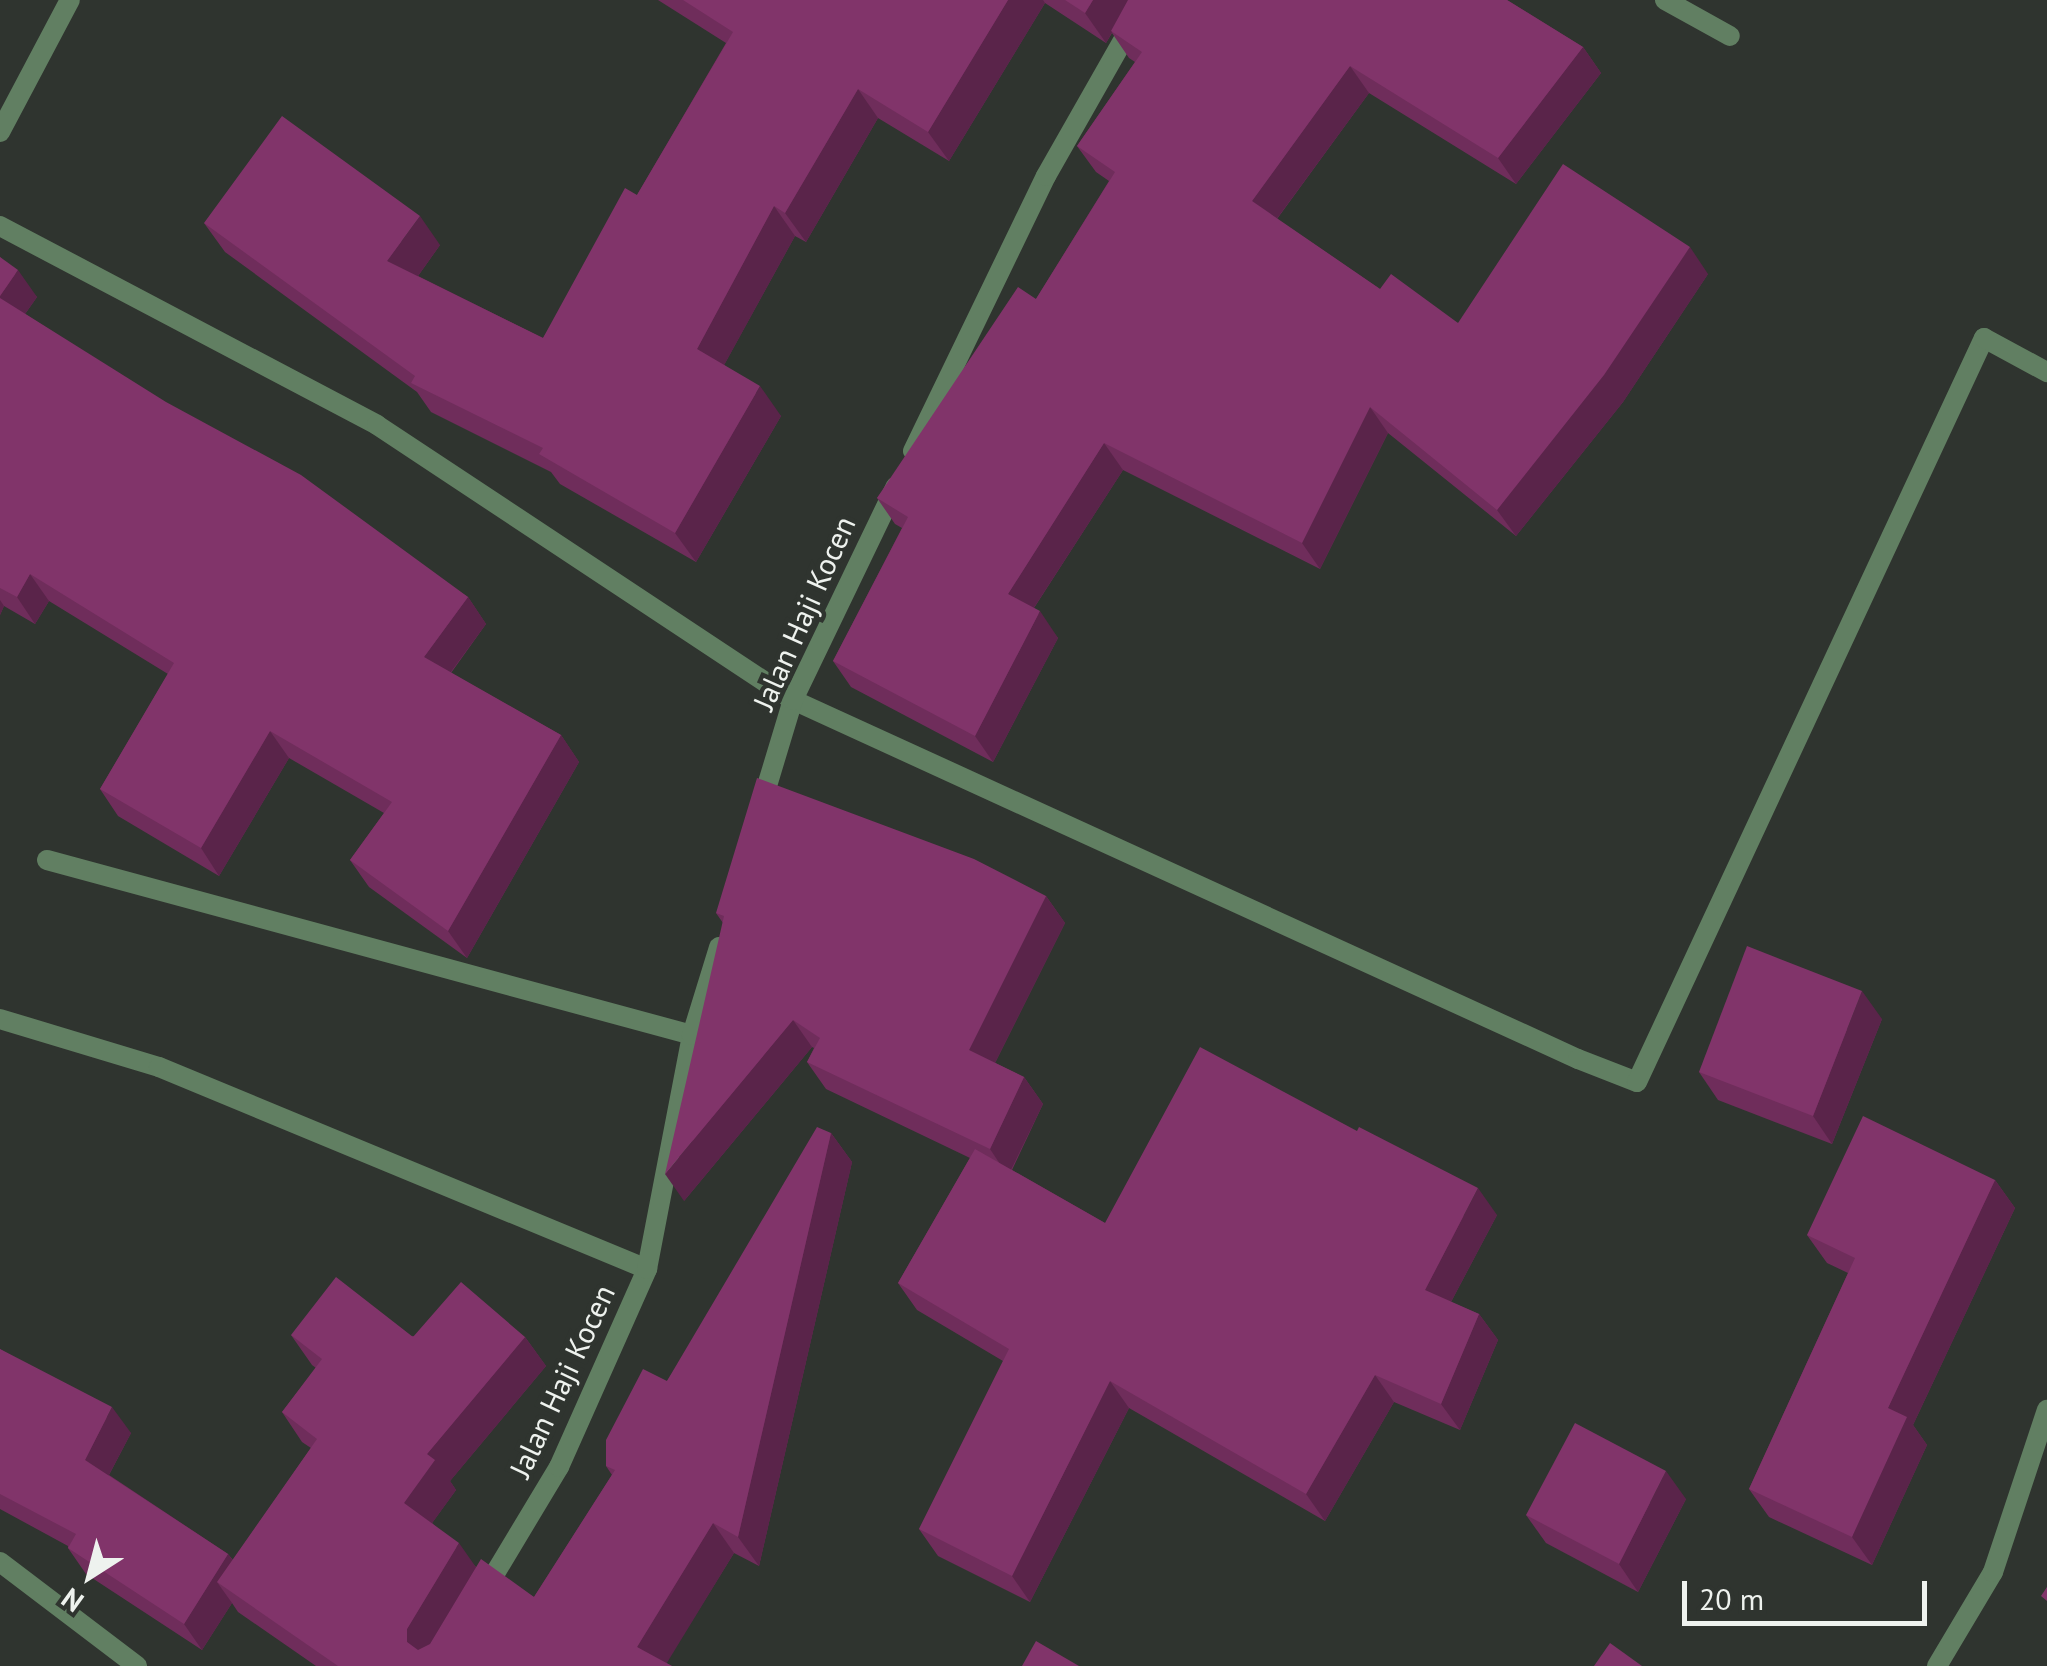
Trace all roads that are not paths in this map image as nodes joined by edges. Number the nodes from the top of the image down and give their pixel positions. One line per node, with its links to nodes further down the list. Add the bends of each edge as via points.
1 (70, 0): 5 (street)
2 (1146, 0): 8 (street, Jalan Haji Kocen, via 1046,176)
3 (1666, 0): 4 (street)
4 (1730, 36)
5 (0, 132)
6 (0, 226): 8 (street, via 377,425)
7 (2047, 372): 8 (street, via 1984,338 1637,1082)
8 (793, 700): 9 (street, Jalan Haji Kocen)
9 (754, 830)
10 (48, 860): 13 (street)
11 (726, 924): 13 (street, Jalan Haji Kocen)
12 (0, 1019): 14 (street, via 159,1067)
13 (692, 1036): 14 (street, Jalan Haji Kocen)
14 (647, 1268): 17 (street, Jalan Haji Kocen, via 559,1467)
15 (2047, 1410): 19 (street, via 1993,1572)
16 (0, 1562): 18 (street)
17 (469, 1616)
18 (137, 1666)
19 (1938, 1666)

